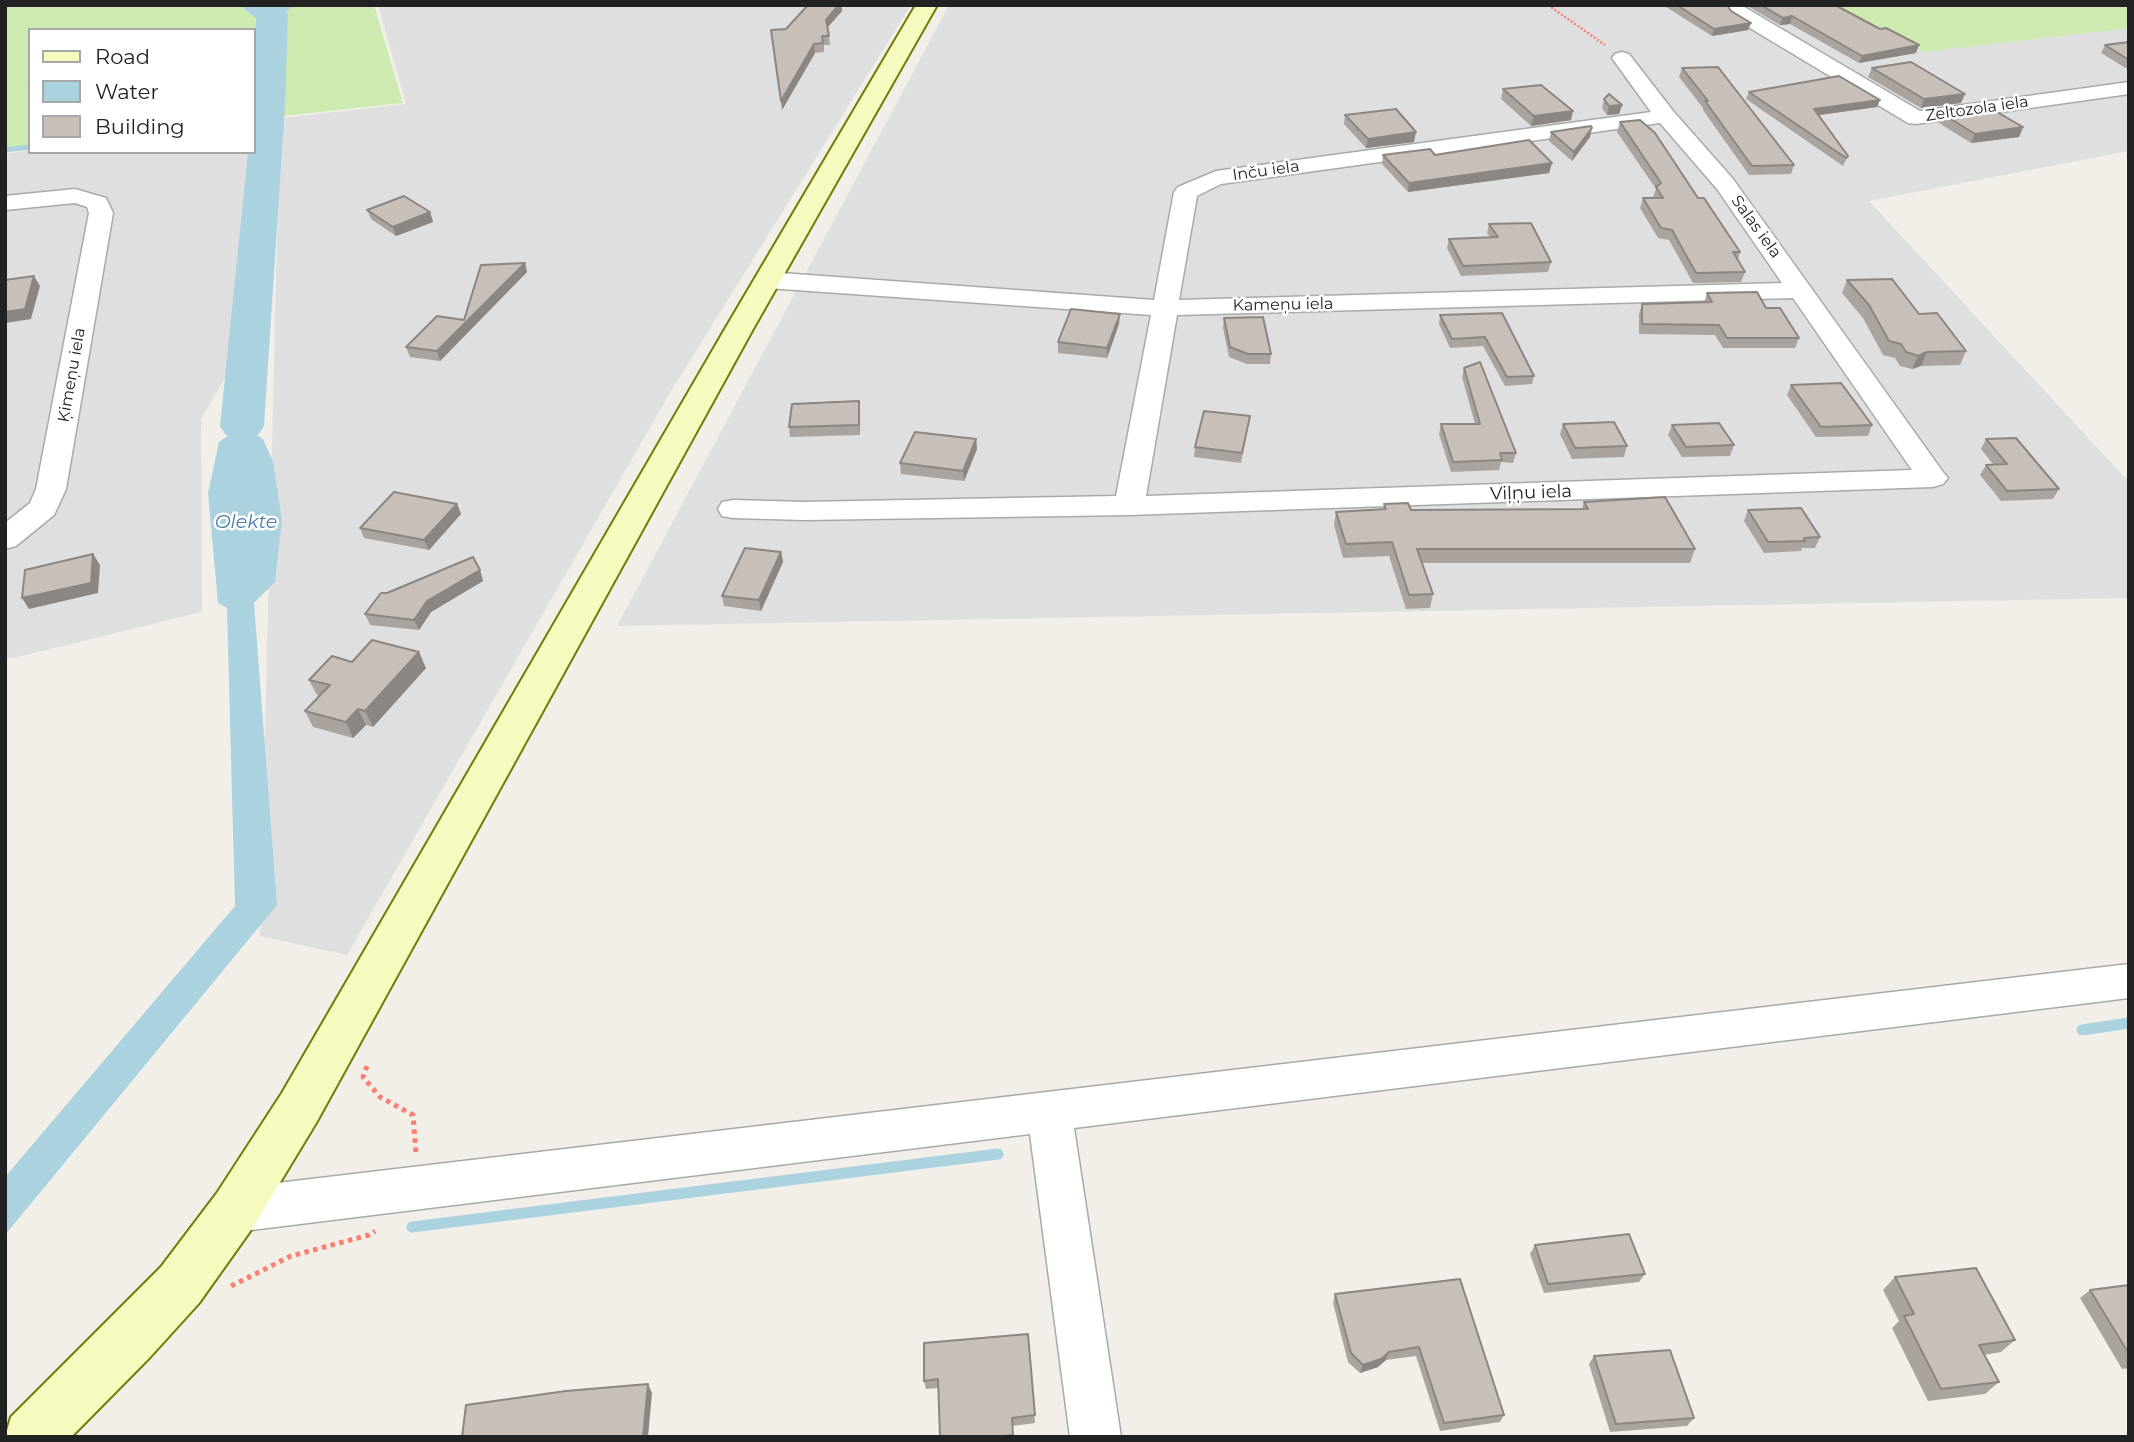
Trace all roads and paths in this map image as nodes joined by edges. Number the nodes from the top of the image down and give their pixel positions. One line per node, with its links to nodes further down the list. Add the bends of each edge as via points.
1 (927, 5): 8 (main road)
2 (1548, 5): 4 (path)
3 (1731, 5): 5 (street, Zeltozola iela, via 1916,118)
4 (1622, 58): 6 (street, Salas iela)
5 (2129, 88)
6 (1665, 116): 9 (street, Salas iela, via 1725,184); 10 (street, Inču iela, via 1216,178 1186,192)
7 (5, 202): 14 (street, Ķimeņu iela, via 88,198 98,203 101,212 51,489 43,508)
8 (767, 280): 10 (street, Kameņu iela); 17 (main road, via 299,1108)
9 (1801, 290): 10 (street, Kameņu iela); 11 (street, Salas iela)
10 (1164, 308): 12 (street, Inču iela)
11 (1933, 478): 12 (street, Viļņu iela)
12 (1129, 506): 13 (street, Viļņu iela)
13 (733, 509)
14 (5, 539)
15 (2129, 981): 16 (street)
16 (1049, 1110): 17 (street); 19 (street)
17 (235, 1210): 18 (main road, via 180,1285)
18 (31, 1437)
19 (1096, 1437)

